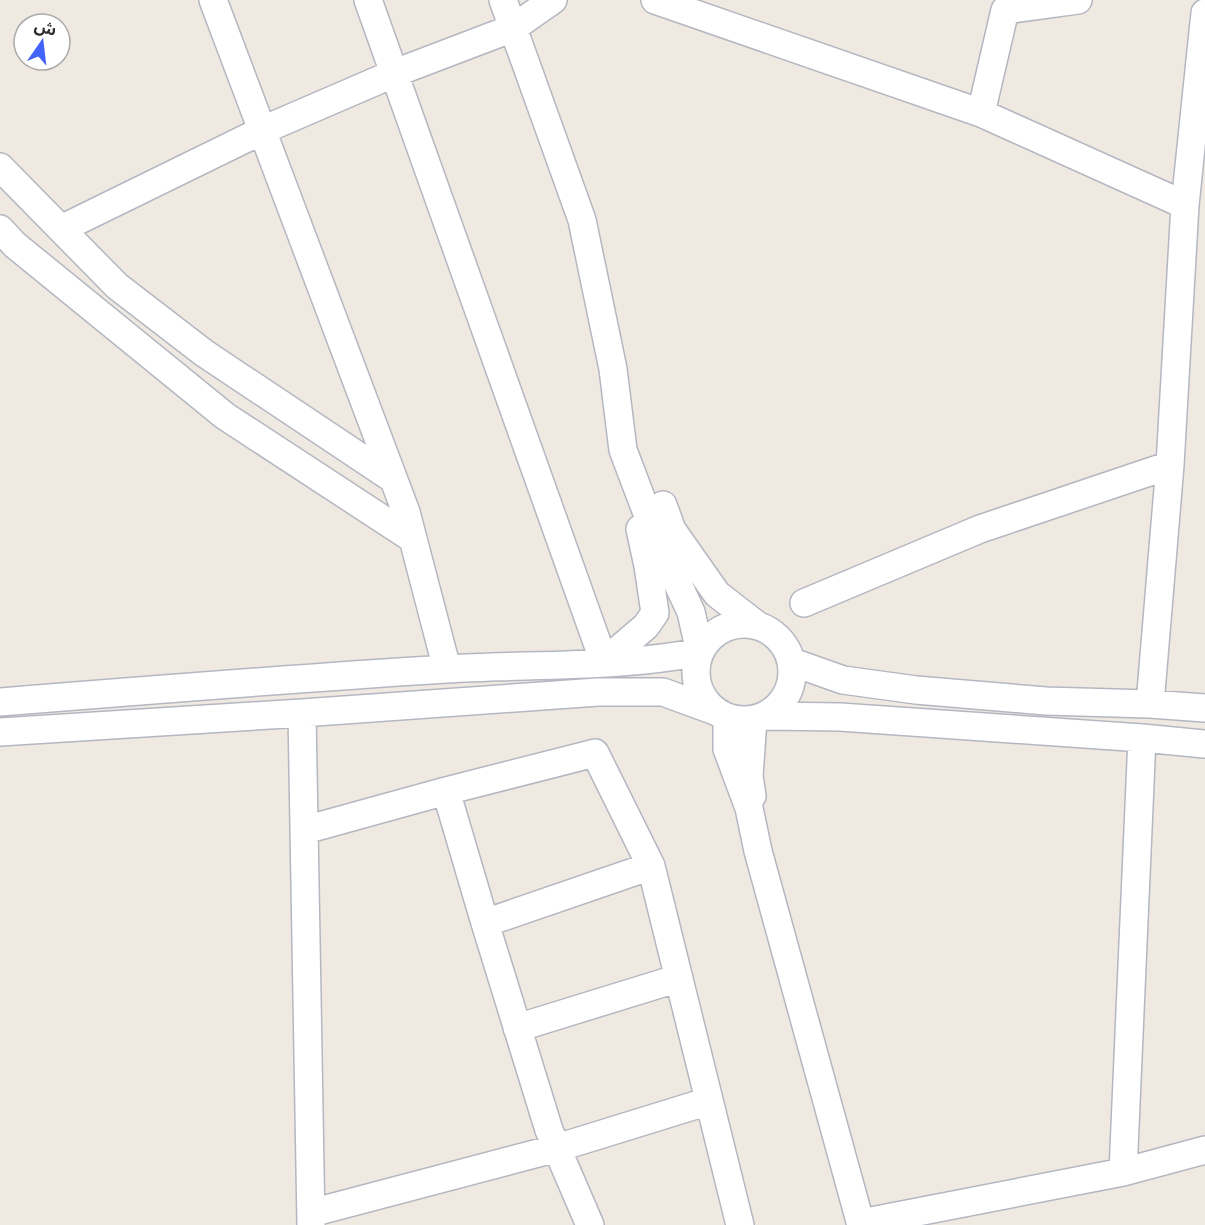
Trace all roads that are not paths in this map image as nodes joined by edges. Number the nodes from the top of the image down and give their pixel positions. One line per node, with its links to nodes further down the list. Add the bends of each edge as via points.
1 (213, 0): 12 (street)
2 (368, 0): 10 (street)
3 (503, 0): 9 (street)
4 (553, 0): 9 (street)
5 (658, 0): 11 (street)
6 (1078, 0): 7 (street)
7 (1006, 5): 11 (street)
8 (1205, 13): 14 (street)
9 (513, 28): 10 (street); 17 (street, via 582,220)
10 (395, 73): 12 (street); 25 (street)
11 (981, 113): 14 (street)
12 (263, 130): 16 (street); 20 (street)
13 (0, 167): 16 (street)
14 (1185, 205): 19 (street)
15 (0, 229): 21 (street, via 225,416)
16 (61, 229): 20 (street, via 117,286 204,353)
17 (613, 369): 18 (street); 23 (street, via 672,530 717,594)
18 (623, 450): 24 (street, via 656,537 691,612); 25 (street, via 655,613 646,626)
19 (1170, 465): 22 (street, via 980,529); 29 (street)
20 (393, 478): 21 (street)
21 (413, 539): 27 (street)
22 (804, 603)
23 (757, 625): 24 (street, via 730,626 718,631); 26 (street, via 780,639)
24 (700, 652): 25 (street); 32 (street, via 696,677 706,702)
25 (604, 662): 27 (street)
26 (792, 662): 29 (street, via 843,680 916,690 1046,701); 32 (street, via 788,694 776,709)
27 (447, 669): 28 (street)
28 (0, 702)
29 (1150, 704): 30 (street)
30 (1205, 708)
31 (302, 713): 32 (street, via 597,692 663,692); 33 (street); 37 (street)
32 (740, 716): 34 (street, via 840,717); 47 (street, via 758,851)
33 (0, 732)
34 (1142, 738): 35 (street); 45 (street)
35 (1205, 744)
36 (446, 791): 37 (street); 38 (street, via 595,753); 39 (street)
37 (305, 830): 46 (street)
38 (651, 866): 39 (street); 40 (street)
39 (485, 923): 41 (street)
40 (679, 978): 41 (street); 42 (street)
41 (517, 1028): 43 (street)
42 (710, 1101): 43 (street); 49 (street)
43 (557, 1148): 46 (street); 48 (street)
44 (1205, 1150): 45 (street)
45 (1123, 1172): 47 (street)
46 (311, 1219)
47 (861, 1224)
48 (590, 1225)
49 (740, 1225)

